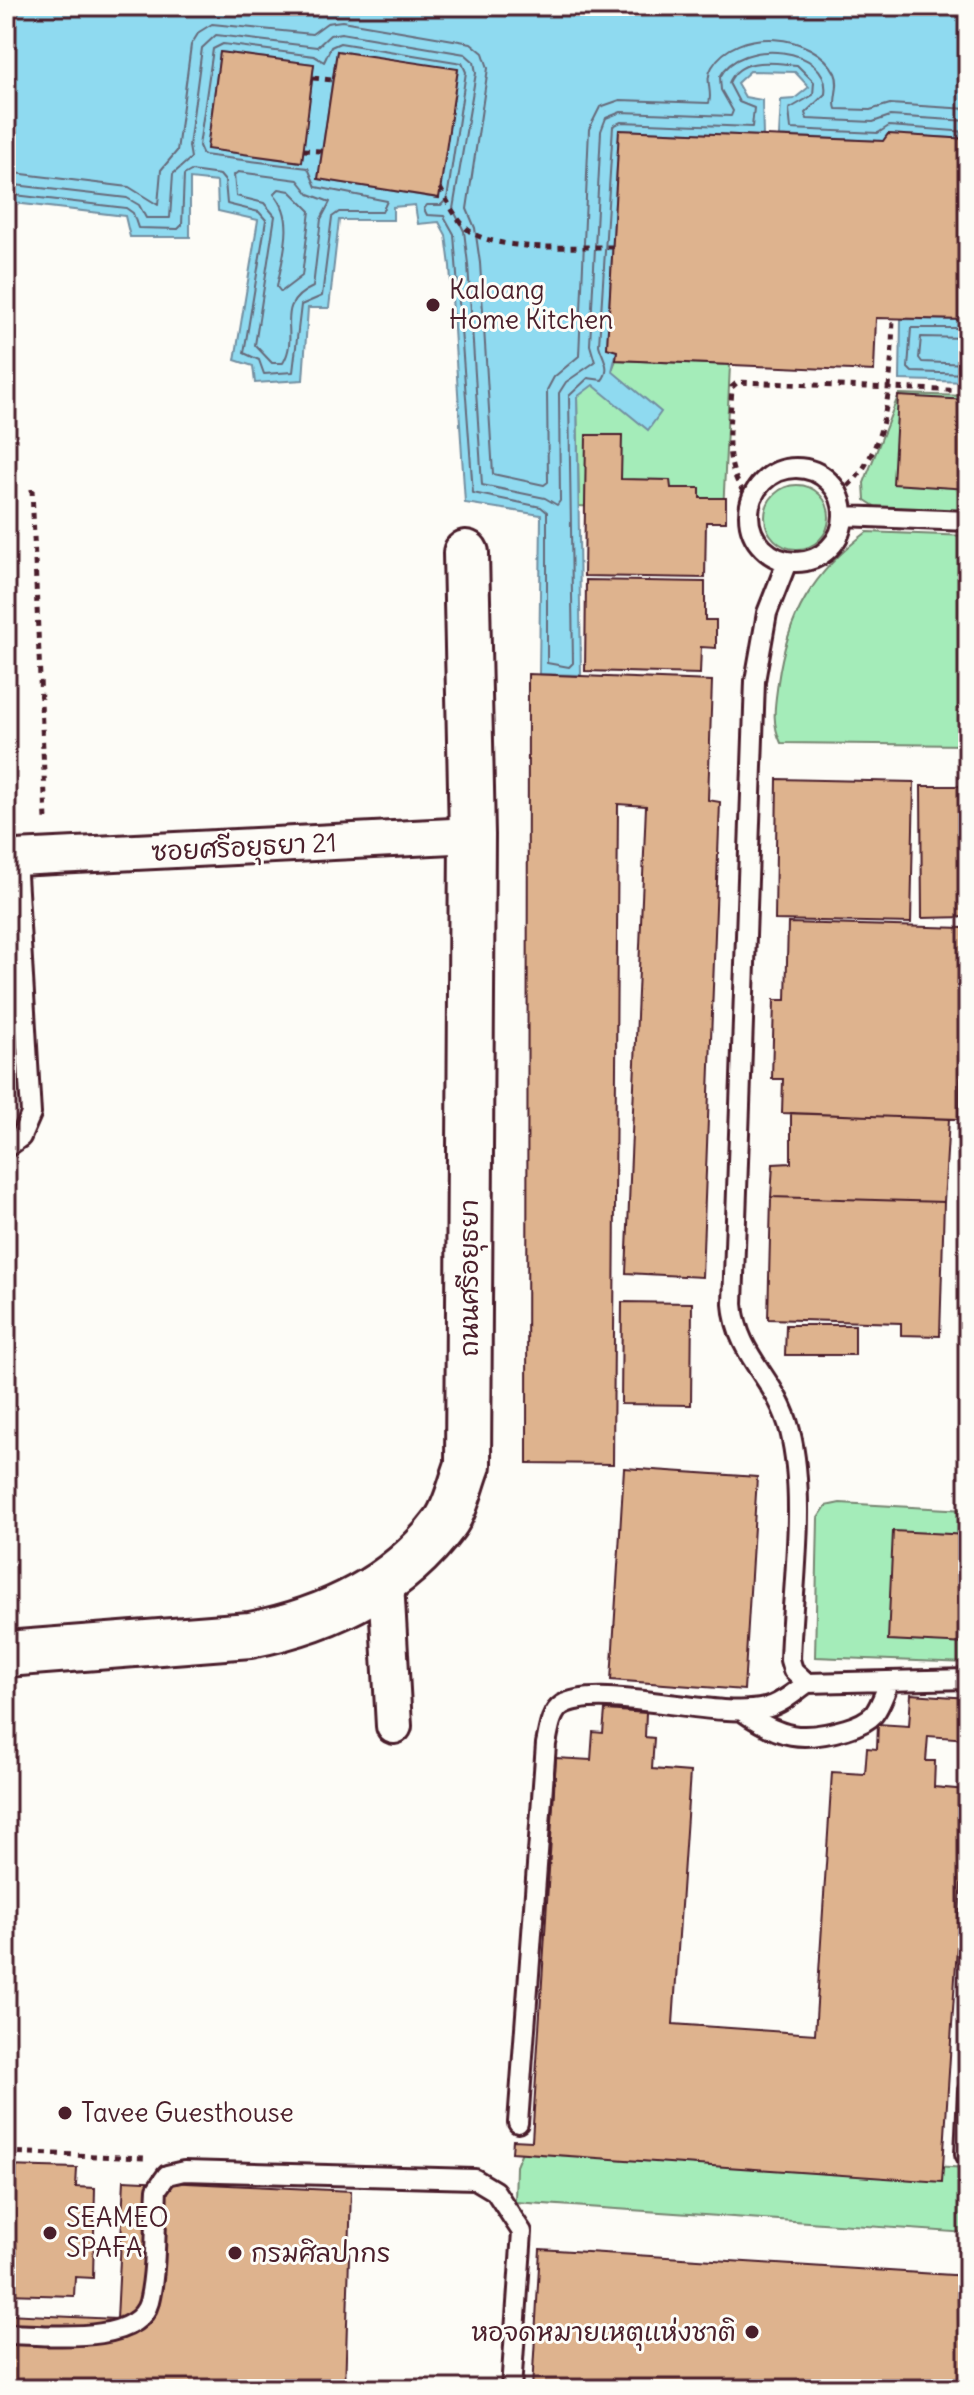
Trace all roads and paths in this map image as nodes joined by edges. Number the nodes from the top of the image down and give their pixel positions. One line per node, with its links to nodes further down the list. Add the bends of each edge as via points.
1 (313, 78): 2 (path)
2 (332, 80)
3 (303, 150): 4 (path)
4 (322, 151)
5 (440, 188): 6 (path, via 468,231 479,235 522,245)
6 (613, 247)
7 (893, 318): 8 (path)
8 (889, 387): 9 (path); 11 (path, via 877,437 856,479); 12 (path, via 745,381 732,387 729,462 733,478)
9 (968, 391)
10 (32, 489): 18 (path)
11 (839, 495): 12 (lane, via 825,477 796,467 767,477); 13 (lane)
12 (751, 502): 16 (lane, via 752,533 761,546)
13 (844, 516): 14 (lane); 16 (lane, via 832,547 803,562)
14 (968, 521)
15 (466, 553): 17 (street, ถนนศรีอยุธยา)
16 (787, 562): 24 (lane, via 767,613 755,681 733,1304 735,1331 766,1376 791,1434 797,1501 790,1660)
17 (472, 835): 18 (street, ซอยศรีอยุธยา 21); 20 (street, ถนนศรีอยุธยา, via 468,1465 447,1521)
18 (23, 858): 19 (lane, via 31,1114 21,1137)
19 (6, 1148)
20 (386, 1582): 21 (street, ถนนศรีอยุธยา, via 348,1605 287,1628); 26 (street)
21 (6, 1654)
22 (968, 1679): 23 (lane)
23 (890, 1681): 24 (lane); 25 (lane, via 873,1715 860,1725 802,1739 765,1727)
24 (807, 1683): 25 (lane, via 768,1708)
25 (742, 1711): 28 (lane, via 589,1698 562,1706 552,1717)
26 (394, 1726)
27 (968, 2091): 30 (lane)
28 (518, 2123)
29 (6, 2152): 31 (path)
30 (965, 2154)
31 (145, 2158)
32 (6, 2334): 33 (lane, via 115,2333 134,2324 149,2301 157,2189 167,2175 184,2171 475,2179 507,2204 522,2232)
33 (511, 2389)

